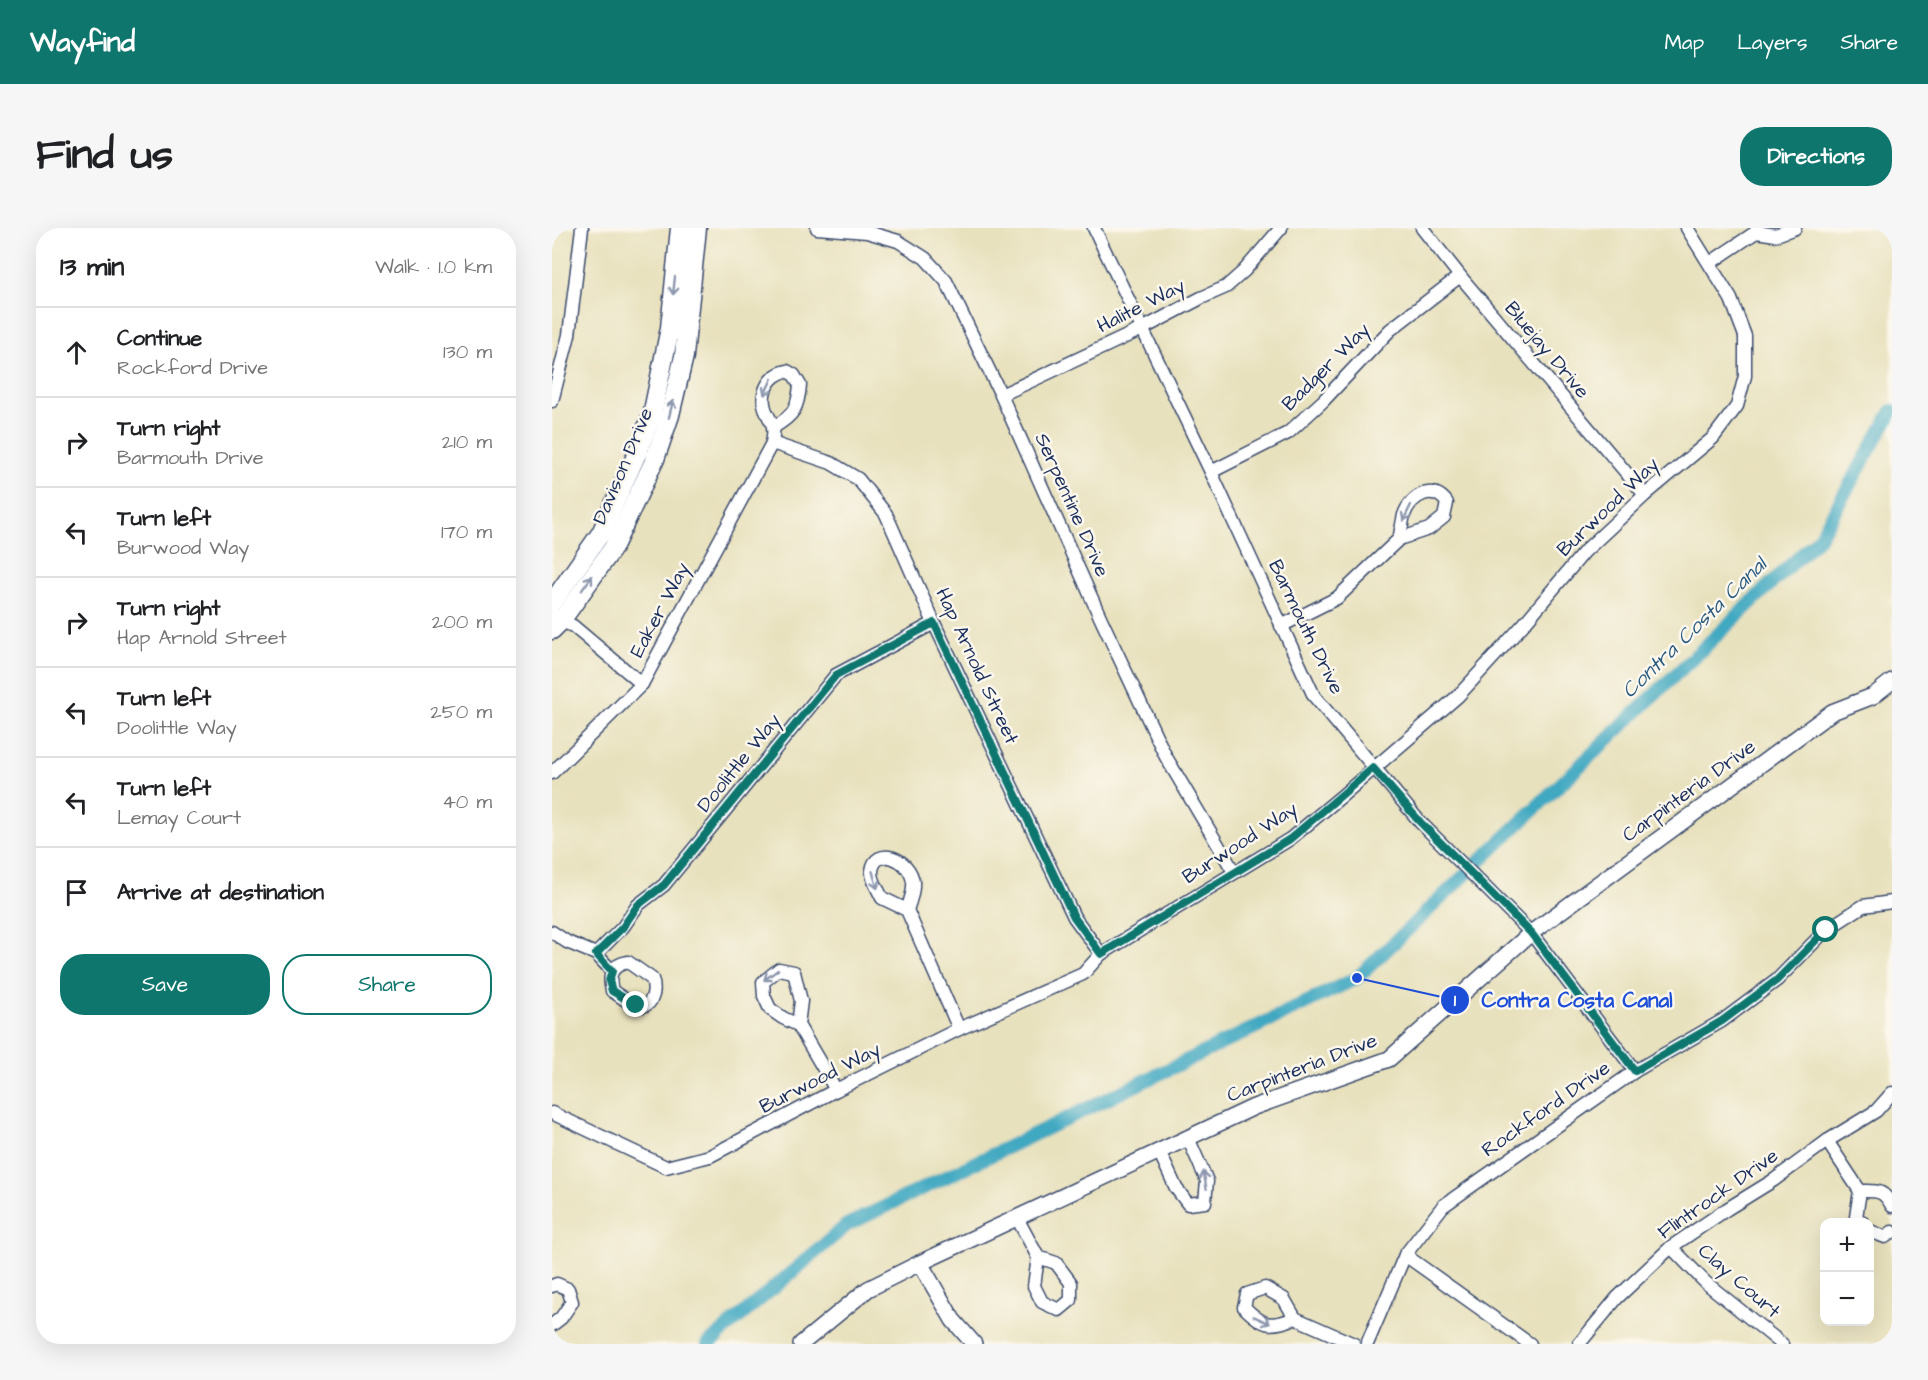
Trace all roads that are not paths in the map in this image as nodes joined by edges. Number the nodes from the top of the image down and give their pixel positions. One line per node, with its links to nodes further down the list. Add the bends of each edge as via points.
1 (582, 228): 15 (street, via 569,335)
2 (680, 228): 21 (main road, Davison Drive, one-way to 21, via 670,328 650,420 601,533)
3 (697, 228): 22 (main road, Davison Drive, one-way to 3, via 613,548 655,459 684,356)
4 (817, 228): 14 (street, Serpentine Drive, via 867,232 898,241 925,258 946,281)
5 (1094, 228): 13 (street, Barmouth Drive)
6 (1281, 228): 13 (street, Halite Way, via 1226,287)
7 (1422, 228): 12 (street, Bluejay Drive)
8 (1687, 228): 11 (street, Burwood Way)
9 (1795, 228): 10 (street, via 1776,235)
10 (1756, 230): 11 (street)
11 (1710, 263): 19 (street, Burwood Way, via 1731,299 1745,336 1745,376 1737,406 1713,438)
12 (1460, 276): 18 (street, Badger Way, via 1390,330 1288,433); 19 (street, Bluejay Drive)
13 (1142, 329): 14 (street, Halite Way); 18 (street, Barmouth Drive)
14 (1001, 395): 29 (street, Serpentine Drive, via 1166,758)
15 (552, 401)
16 (774, 427): 17 (street)
17 (772, 443): 23 (street, Hap Arnold Street, via 831,463 858,478 886,514); 26 (street, Eaker Way)
18 (1211, 472): 24 (street, Barmouth Drive)
19 (1645, 495): 27 (street, Burwood Way, via 1585,551 1458,696)
20 (1399, 539): 24 (street, via 1337,598)
21 (552, 603)
22 (555, 621): 26 (street, via 573,626)
23 (934, 623): 34 (street, Doolittle Way, via 836,675 664,885 638,905); 35 (street, Hap Arnold Street, via 1074,917)
24 (1281, 626): 27 (street, Barmouth Drive, via 1314,696)
25 (1892, 681): 33 (street, Carpinteria Drive, via 1873,696 1832,712)
26 (642, 684): 28 (street, Eaker Way)
27 (1373, 768): 29 (street, Burwood Way, via 1290,839); 33 (street, Barmouth Drive, via 1420,822)
28 (552, 773)
29 (1234, 872): 35 (street, Burwood Way)
30 (1892, 902): 39 (street, Rockford Drive, via 1863,906 1835,924 1777,980 1722,1021)
31 (907, 910): 38 (street)
32 (552, 932): 34 (street)
33 (1531, 933): 39 (street, Barmouth Drive); 43 (street, Carpinteria Drive, via 1389,1059 1254,1107)
34 (596, 954): 36 (street)
35 (1101, 954): 38 (street, Burwood Way, via 1083,974)
36 (612, 971)
37 (798, 1025): 37 (street, one-way to 37, via 801,1001 795,972 778,969 763,982 764,996 770,1009); 40 (street)
38 (959, 1029): 40 (street, Burwood Way)
39 (1635, 1071): 53 (street, Rockford Drive, via 1443,1206)
40 (836, 1090): 42 (street, Burwood Way, via 710,1156 666,1167)
41 (1892, 1092): 44 (street, Flintrock Drive, via 1875,1111)
42 (552, 1113)
43 (1188, 1138): 45 (street, Carpinteria Drive); 45 (street, one-way to 43, via 1188,1204 1205,1202 1207,1181)
44 (1827, 1141): 46 (street); 52 (street, Flintrock Drive)
45 (1159, 1152): 48 (street, Carpinteria Drive)
46 (1860, 1191): 47 (street, via 1878,1191 1887,1196); 49 (street)
47 (1892, 1206)
48 (1017, 1218): 54 (street); 55 (street, Carpinteria Drive)
49 (1857, 1218)
50 (1892, 1232): 51 (street, via 1885,1237)
51 (1874, 1233)
52 (1671, 1247): 64 (street, Flintrock Drive, via 1617,1298); 65 (street, Clay Court, via 1705,1282)
53 (1405, 1255): 62 (street, Rockford Drive); 63 (street)
54 (1038, 1257)
55 (920, 1263): 59 (street, Carpinteria Drive, via 868,1289); 60 (street, via 953,1320)
56 (552, 1286): 58 (street, via 568,1289 573,1302)
57 (1295, 1318): 61 (street)
58 (552, 1325)
59 (801, 1344)
60 (974, 1344)
61 (1354, 1344)
62 (1367, 1344)
63 (1530, 1344)
64 (1579, 1344)
65 (1782, 1344)

